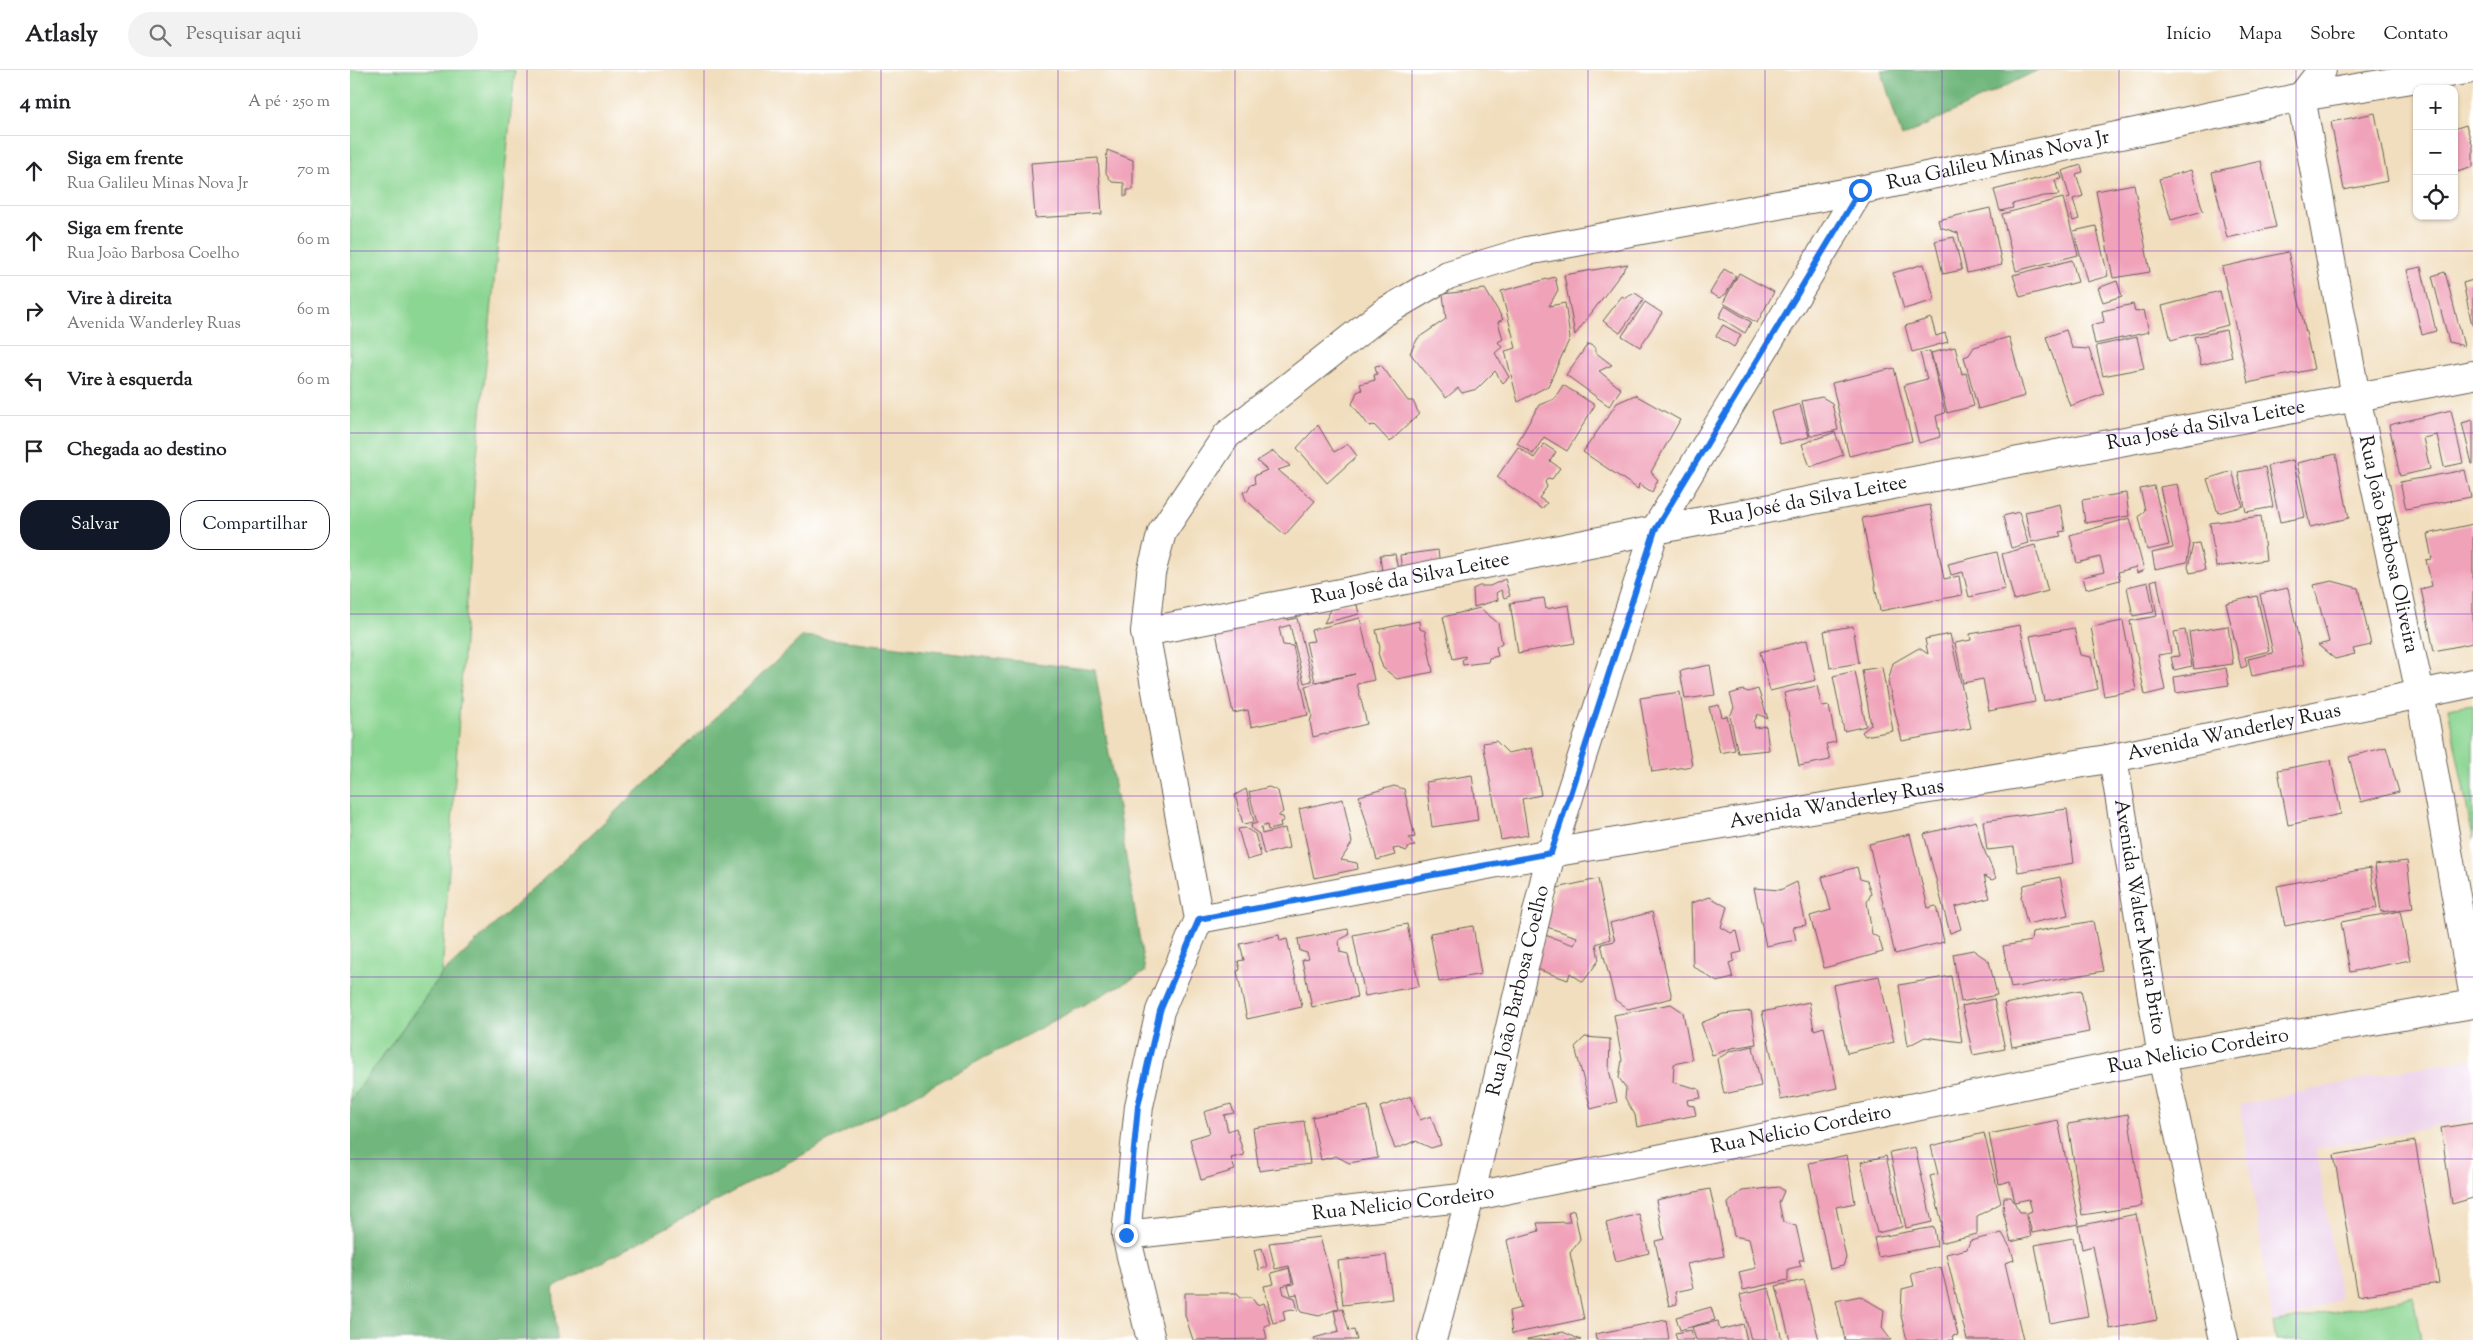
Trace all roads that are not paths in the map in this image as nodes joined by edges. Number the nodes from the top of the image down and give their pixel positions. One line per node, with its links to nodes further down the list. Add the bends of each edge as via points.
1 (2322, 70): 3 (street)
2 (2467, 70): 3 (street, Rua Galileu Minas Nova Jr)
3 (2301, 97): 4 (street, Rua Galileu Minas Nova Jr); 6 (street, Rua João Barbosa Oliveira)
4 (1860, 190): 7 (street, Rua Galileu Minas Nova Jr); 8 (street, via 1527,251 1448,275 1383,312 1227,435 1162,532 1151,573)
5 (2473, 374): 6 (street, Rua José da Silva Leitee)
6 (2356, 397): 7 (street, Rua José da Silva Leitee); 10 (street, Rua João Barbosa Oliveira)
7 (1655, 530): 8 (street, Rua José da Silva Leitee); 12 (street, Rua João Barbosa Coelho)
8 (1145, 632): 13 (street)
9 (2473, 683): 10 (street, Avenida Wanderley Ruas)
10 (2420, 692): 11 (street, Avenida Wanderley Ruas); 14 (street, Rua João Barbosa Oliveira)
11 (2113, 758): 12 (street, Avenida Wanderley Ruas); 16 (street, Avenida Walter Meira Brito)
12 (1551, 853): 13 (street, Avenida Wanderley Ruas); 17 (street, Rua João Barbosa Coelho)
13 (1199, 919): 18 (street, via 1160,1011 1138,1106)
14 (2473, 992)
15 (2473, 1004): 16 (street, Rua Nelicio Cordeiro)
16 (2162, 1057): 17 (street, Rua Nelicio Cordeiro); 21 (street, Avenida Walter Meira Brito)
17 (1470, 1197): 18 (street, Rua Nelicio Cordeiro); 20 (street, Rua João Barbosa Coelho)
18 (1126, 1235): 19 (street)
19 (1151, 1340)
20 (1432, 1340)
21 (2224, 1340)

